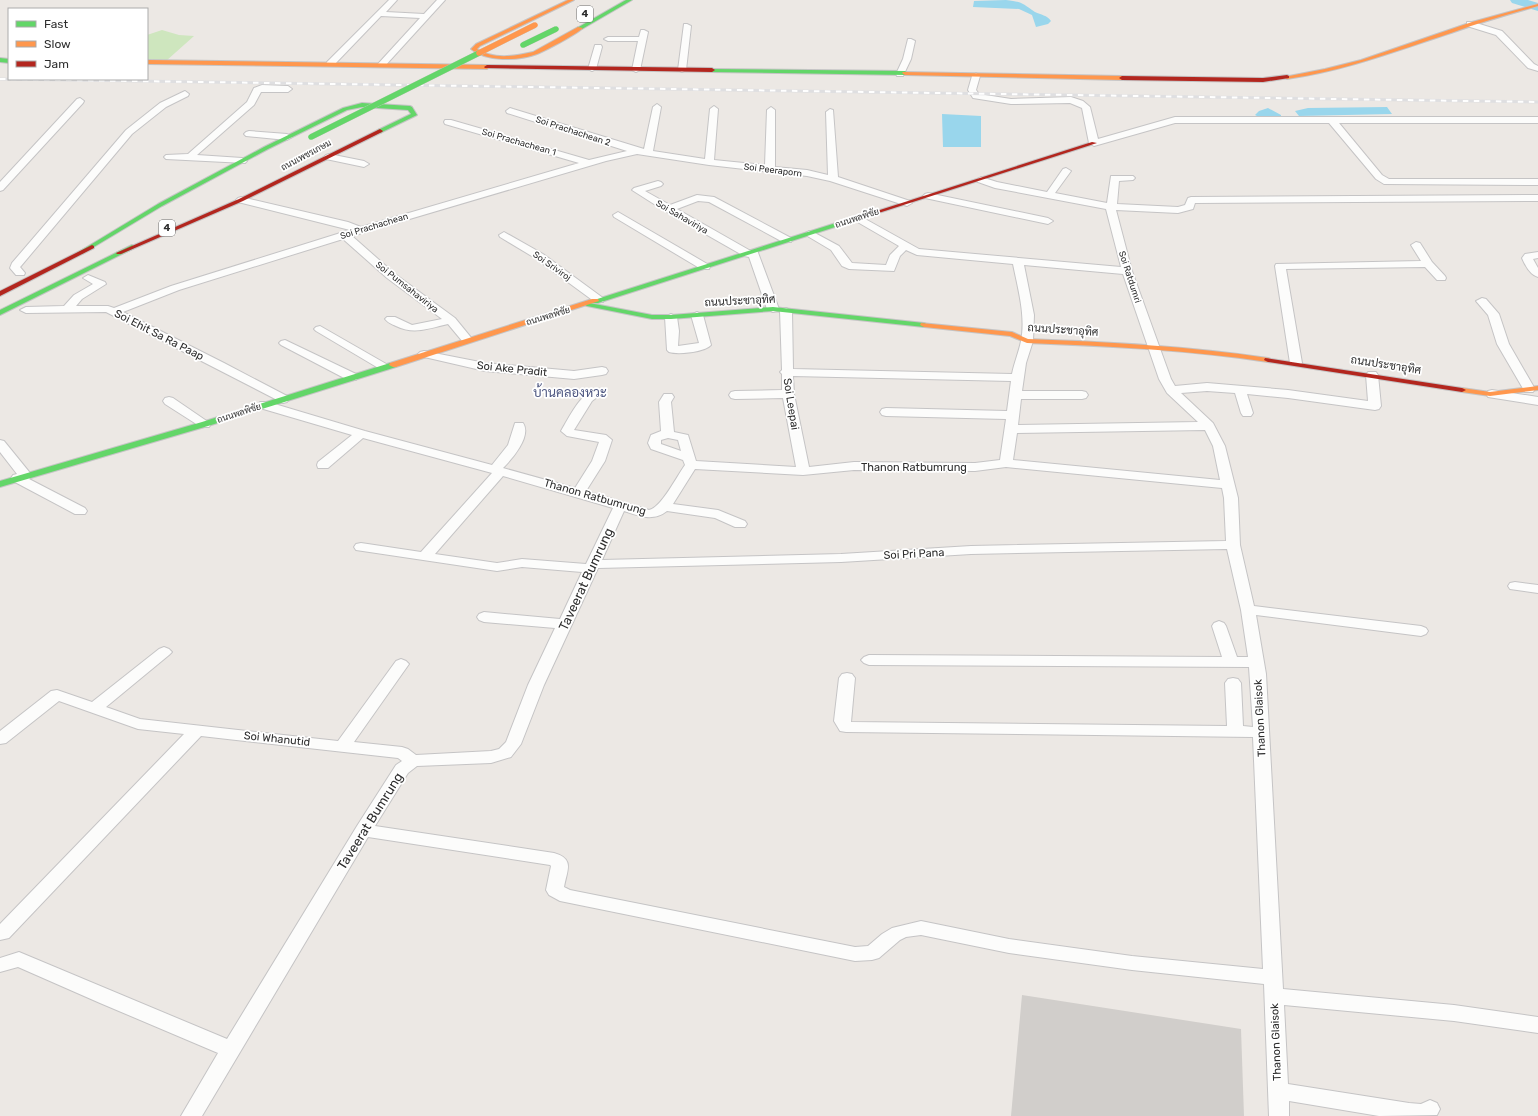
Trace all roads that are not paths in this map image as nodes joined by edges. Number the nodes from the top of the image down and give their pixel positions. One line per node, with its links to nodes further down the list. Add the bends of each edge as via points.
1 (393, 0): 8 (street)
2 (441, 0): 9 (street)
3 (614, 0): 7 (main road, 4)
4 (630, 0): 16 (main road, via 534,53 522,57)
5 (577, 2): 16 (main road, via 474,49 477,53); 43 (main road, ถนนเพชรเกษม / 4, bridge)
6 (1538, 5): 10 (main road)
7 (588, 13)
8 (380, 14): 9 (street); 18 (street)
9 (427, 16): 19 (street)
10 (1470, 24): 21 (street, via 1499,33 1531,66); 26 (main road, via 1319,73 1286,78)
11 (687, 26): 24 (street)
12 (559, 27): 27 (main road, bridge)
13 (608, 39): 23 (street, via 643,36)
14 (911, 41): 25 (street)
15 (598, 47): 22 (street)
16 (491, 56): 20 (main road)
17 (148, 62): 18 (main road)
18 (330, 64): 19 (main road)
19 (381, 65): 20 (main road)
20 (470, 66): 22 (main road)
21 (1538, 68)
22 (592, 69): 23 (main road)
23 (636, 70): 24 (main road)
24 (682, 70): 25 (main road)
25 (900, 74): 26 (main road)
26 (976, 76): 44 (street, via 972,90 976,96 988,100 1070,100 1086,106)
27 (458, 78)
28 (288, 89): 48 (street, via 257,90 250,103 193,153)
29 (185, 94): 91 (street, via 163,105 129,132 16,265 15,268)
30 (417, 99): 37 (main road)
31 (80, 101): 62 (street)
32 (657, 107): 46 (street)
33 (714, 109): 51 (street)
34 (771, 110): 54 (street)
35 (510, 111): 45 (street, Soi Prachachean 2)
36 (830, 112): 58 (street, via 834,122)
37 (382, 116)
38 (1332, 120): 39 (street); 44 (street, via 1175,120); 60 (street, via 1379,177 1387,182)
39 (1538, 120)
40 (448, 122): 52 (street, Soi Prachachean 1)
41 (249, 134): 42 (street)
42 (287, 138): 49 (main road, via 345,110 362,105 410,108 414,115); 50 (main road)
43 (307, 139)
44 (1094, 143): 59 (main road, ถนนพลพิชัย)
45 (636, 151): 46 (street, Soi Peeraporn); 52 (street, Soi Prachachean)
46 (648, 153): 51 (street, Soi Peeraporn)
47 (169, 157): 48 (street)
48 (193, 157): 50 (street)
49 (329, 158): 53 (street); 64 (main road)
50 (242, 161): 68 (main road)
51 (709, 162): 54 (street, Soi Peeraporn)
52 (589, 163): 75 (street, Soi Prachachean)
53 (364, 164)
54 (770, 169): 58 (street, Soi Peeraporn)
55 (1066, 171): 63 (street)
56 (234, 176): 82 (main road, 4)
57 (1130, 178): 69 (street, via 1114,178)
58 (833, 179): 67 (street, Soi Peeraporn)
59 (981, 180): 63 (street); 65 (main road, ถนนพลพิชัย)
60 (1538, 182)
61 (658, 184): 70 (street, Soi Sahaviriya, via 637,190)
62 (0, 188)
63 (1049, 195): 69 (street)
64 (239, 196): 73 (main road); 75 (street); 84 (main road, 4)
65 (928, 196): 67 (main road, ถนนพลพิชัย); 74 (street)
66 (1538, 198): 69 (street, via 1191,200 1189,207 1184,210)
67 (907, 202): 72 (main road, ถนนพลพิชัย)
68 (160, 205): 82 (main road); 86 (main road)
69 (1110, 207): 90 (street, Soi Ratdumri)
70 (669, 209): 79 (street, via 697,198 711,199); 83 (street, Soi Sahaviriya)
71 (618, 215): 89 (street)
72 (858, 218): 76 (main road, ถนนพลพิชัย); 80 (street)
73 (198, 220): 84 (main road); 93 (main road)
74 (1048, 221)
75 (360, 230): 77 (street, Soi Prachachean)
76 (809, 234): 79 (main road, ถนนพลพิชัย); 80 (street, via 835,248 849,266 890,269 892,258)
77 (345, 235): 103 (street, Soi Prachachean, via 175,288); 108 (street, Soi Pumsahaviriya, via 391,276)
78 (504, 235): 96 (street, Soi Sriviroj, via 539,256)
79 (788, 240): 83 (main road, ถนนพลพิชัย)
80 (906, 245): 87 (street, via 917,252)
81 (1416, 245): 88 (street)
82 (80, 253): 95 (main road, 4)
83 (750, 253): 89 (main road, ถนนพลพิชัย); 100 (street)
84 (119, 254): 105 (main road, 4)
85 (1538, 255): 92 (street, via 1527,258)
86 (48, 259)
87 (1018, 262): 90 (street); 111 (street, via 1028,315)
88 (1428, 264): 94 (street); 115 (street, via 1280,266)
89 (705, 267): 96 (main road, ถนนพลพิชัย)
90 (1127, 271): 113 (street, Soi Ratdumri)
91 (20, 273)
92 (1538, 274)
93 (88, 278): 99 (street, via 101,284 78,297); 101 (main road)
94 (1441, 278)
95 (0, 294)
96 (599, 300): 98 (main road, ถนนพลพิชัย)
97 (1482, 301): 122 (street, via 1493,314 1503,344)
98 (587, 304): 106 (main road, ถนนประชาอุทิศ, via 652,317); 110 (main road, ถนนพลพิชัย)
99 (68, 309): 101 (street, Soi Ehit Sa Ra Paap); 103 (street, Soi Ehit Sa Ra Paap, via 103,309)
100 (773, 309): 102 (main road, ถนนประชาอุทิศ); 104 (main road, ถนนประชาอุทิศ)
101 (26, 310): 105 (main road)
102 (786, 311): 111 (main road, ถนนประชาอุทิศ, via 1012,334); 118 (street, Soi Leepai)
103 (114, 312): 132 (street, Soi Ehit Sa Ra Paap)
104 (697, 315): 106 (main road, ถนนประชาอุทิศ); 106 (street, via 705,344 696,348 673,350)
105 (3, 317)
106 (671, 317)
107 (391, 319): 108 (street, via 412,328)
108 (451, 320): 110 (street, Soi Pumsahaviriya)
109 (320, 328): 116 (street)
110 (467, 340): 114 (main road, ถนนพลพิชัย)
111 (1027, 341): 113 (main road, ถนนประชาอุทิศ); 121 (street)
112 (285, 343): 120 (street)
113 (1153, 346): 115 (main road, ถนนประชาอุทิศ); 123 (street, Thanon Glaisok)
114 (424, 354): 116 (main road, ถนนพลพิชัย); 117 (street, Soi Ake Pradit, via 485,367 574,374)
115 (1296, 363): 119 (main road, ถนนประชาอุทิศ)
116 (384, 367): 120 (main road, ถนนพลพิชัย)
117 (602, 371)
118 (786, 372): 121 (street); 126 (street, Soi Leepai)
119 (1372, 375): 124 (street, via 1375,406); 127 (main road, ถนนประชาอุทิศ)
120 (352, 377): 132 (main road, ถนนพลพิชัย)
121 (1018, 378): 128 (street)
122 (1534, 388): 127 (main road, ถนนประชาอุทิศ)
123 (1171, 390): 124 (street, via 1207,387); 141 (street, Thanon Glaisok)
124 (1240, 390): 137 (street)
125 (598, 392): 154 (street, via 587,399 567,431 606,440 599,460)
126 (788, 394): 130 (street); 150 (street, Soi Leepai)
127 (1490, 394): 134 (street)
128 (1016, 395): 129 (street); 138 (street)
129 (1082, 395)
130 (735, 396)
131 (668, 397): 144 (street, via 664,402)
132 (282, 399): 135 (main road, ถนนพลพิชัย)
133 (170, 401): 139 (street)
134 (1538, 401)
135 (264, 405): 139 (main road, ถนนพลพิชัย); 143 (street, Thanon Ratbumrung)
136 (886, 412): 138 (street)
137 (1247, 413)
138 (1013, 415): 142 (street)
139 (205, 424): 151 (main road, ถนนพลพิชัย)
140 (519, 426): 149 (street, via 515,446)
141 (1209, 426): 142 (street); 153 (street, Thanon Glaisok, via 1219,446)
142 (1012, 429): 147 (street)
143 (361, 434): 148 (street); 149 (street, Thanon Ratbumrung)
144 (668, 434): 146 (street, via 684,438); 146 (street, Thanon Ratbumrung, via 655,438 655,446)
145 (0, 444): 151 (street)
146 (690, 462): 150 (street, Thanon Ratbumrung); 156 (street)
147 (1006, 463): 150 (street, Thanon Ratbumrung, via 975,467 854,466); 153 (street, Thanon Ratbumrung)
148 (323, 465)
149 (498, 470): 154 (street, Thanon Ratbumrung); 161 (street)
150 (803, 471)
151 (22, 477): 152 (main road, ถนนพลพิชัย); 157 (street)
152 (0, 484)
153 (1228, 485): 159 (street, Thanon Glaisok)
154 (578, 494): 155 (street, Thanon Ratbumrung)
155 (620, 506): 156 (street, Thanon Ratbumrung, via 648,514 656,513); 162 (street, Taveerat Bumrung)
156 (664, 507): 158 (street, via 718,514)
157 (80, 512)
158 (740, 524)
159 (1233, 545): 162 (street, Soi Pri Pana, via 971,550 841,558); 165 (street, Thanon Glaisok)
160 (361, 547): 161 (street, Soi Pri Pana)
161 (425, 556): 162 (street, Soi Pri Pana, via 497,567 522,563)
162 (593, 566): 167 (street, Taveerat Bumrung)
163 (1515, 586): 164 (street)
164 (1538, 589)
165 (1248, 610): 169 (street); 172 (street, Thanon Glaisok)
166 (484, 617): 167 (street)
167 (565, 624): 183 (street, Taveerat Bumrung, via 536,685 513,744 505,753 491,757)
168 (1218, 626): 173 (street)
169 (1421, 631)
170 (164, 652): 177 (street)
171 (869, 660): 173 (street)
172 (1256, 662): 173 (street); 180 (street, Thanon Glaisok)
173 (1232, 663)
174 (401, 664): 182 (street)
175 (847, 678): 179 (street, via 842,721 846,727)
176 (1234, 683): 179 (street)
177 (94, 708): 178 (street, Soi Whanutid, via 138,724); 181 (street, Soi Whanutid, via 57,695)
178 (197, 731): 182 (street, Soi Whanutid); 185 (street)
179 (1235, 732): 180 (street)
180 (1261, 732): 187 (street, Thanon Glaisok)
181 (0, 739)
182 (343, 746): 183 (street, Soi Whanutid, via 402,753)
183 (413, 761): 184 (street, Taveerat Bumrung, via 402,769)
184 (363, 830): 187 (street, via 554,859 560,863 555,890 566,896 855,954 872,954 893,934 921,928 1017,947); 189 (street, Taveerat Bumrung)
185 (0, 933)
186 (0, 965): 189 (street, via 19,960)
187 (1273, 987): 188 (street); 190 (street, Thanon Glaisok)
188 (1538, 1025)
189 (232, 1050): 192 (street, Taveerat Bumrung)
190 (1278, 1091): 191 (street, via 1409,1112); 193 (street, Thanon Glaisok)
191 (1430, 1109)
192 (192, 1116)
193 (1279, 1116)

